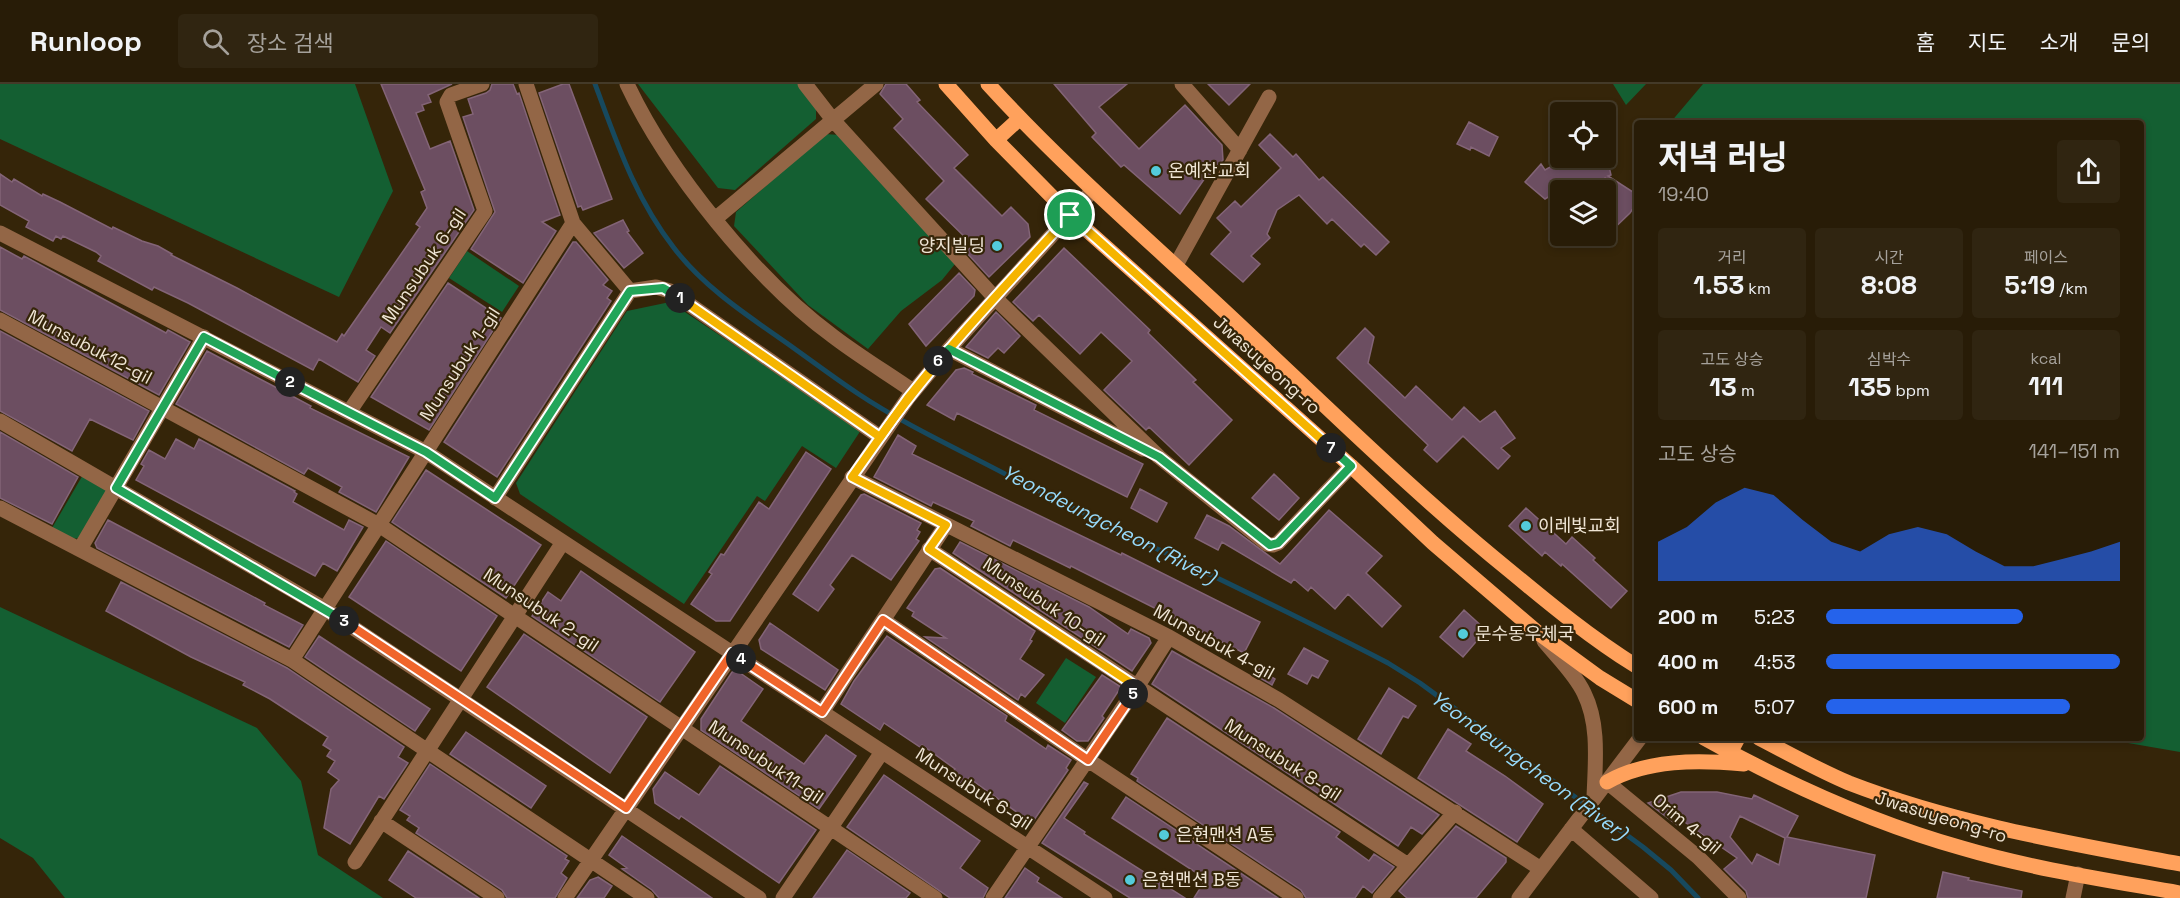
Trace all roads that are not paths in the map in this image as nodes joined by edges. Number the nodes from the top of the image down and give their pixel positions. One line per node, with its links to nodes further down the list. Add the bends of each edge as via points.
1 (482, 84): 27 (street, Munsubuk 6-gil, via 452,95 447,102 485,212)
2 (526, 84): 17 (street)
3 (627, 84): 16 (street, via 649,128)
4 (805, 84): 11 (street)
5 (876, 84): 11 (street)
6 (946, 84): 12 (main road, Jwasuyeong-ro)
7 (987, 84): 10 (main road, Jwasuyeong-ro)
8 (1182, 84): 13 (street)
9 (1269, 97): 13 (street)
10 (1019, 119): 12 (main road); 14 (main road, Jwasuyeong-ro)
11 (833, 120): 16 (street); 21 (street)
12 (996, 140): 15 (main road, Jwasuyeong-ro)
13 (1240, 150): 19 (street)
14 (1093, 190): 15 (street); 19 (main road, Jwasuyeong-ro)
15 (1070, 215): 21 (street); 32 (main road, Jwasuyeong-ro)
16 (715, 219): 25 (street, via 769,280 818,324)
17 (573, 223): 20 (street); 30 (street, Munsubuk 1-gil)
18 (0, 232): 23 (street, Munsubuk 6-gil)
19 (1176, 265): 49 (main road, Jwasuyeong-ro, via 1469,537 1602,645)
20 (630, 291): 29 (street, via 656,287 670,291); 35 (street)
21 (995, 298): 24 (street); 31 (street)
22 (0, 320): 26 (street, Munsubuk12-gil)
23 (204, 337): 26 (street, Munsubuk12-gil); 27 (street, Munsubuk 6-gil)
24 (949, 349): 25 (street); 31 (street)
25 (910, 394): 29 (street)
26 (162, 408): 34 (street, Munsubuk12-gil); 37 (street)
27 (349, 412): 30 (street, Munsubuk 6-gil)
28 (0, 420): 34 (street)
29 (880, 437): 33 (street)
30 (426, 452): 35 (street, Munsubuk 6-gil); 37 (street, Munsubuk 1-gil)
31 (1159, 457): 32 (street, via 1273,546)
32 (1351, 466): 45 (main road, Jwasuyeong-ro)
33 (852, 477): 38 (street, Munsubuk 4-gil); 47 (street)
34 (116, 488): 40 (street, Munsubuk12-gil); 42 (street)
35 (495, 498): 39 (street, Munsubuk 6-gil)
36 (0, 508): 40 (street)
37 (379, 525): 42 (street, Munsubuk 1-gil); 43 (street, Munsubuk 2-gil)
38 (946, 525): 41 (street); 46 (street, Munsubuk 4-gil)
39 (563, 542): 43 (street); 47 (street, Munsubuk 6-gil)
40 (80, 549): 48 (street)
41 (929, 549): 44 (street); 50 (street, Munsubuk 10-gil)
42 (325, 609): 48 (street, Munsubuk 1-gil); 51 (street)
43 (514, 616): 51 (street); 54 (street, Munsubuk 2-gil)
44 (883, 620): 53 (street); 62 (street)
45 (1537, 632): 52 (main road, Jwasuyeong-ro); 65 (street, via 1577,680 1590,707 1595,741)
46 (1169, 637): 50 (street); 67 (street, Munsubuk 4-gil, via 1279,700)
47 (732, 653): 53 (street, Munsubuk 6-gil); 54 (street)
48 (292, 660): 59 (street)
49 (1634, 665)
50 (1137, 687): 62 (street); 75 (street, Munsubuk 8-gil)
51 (461, 699): 59 (street); 66 (street)
52 (1634, 699)
53 (822, 712): 60 (street, Munsubuk 6-gil)
54 (681, 728): 66 (street); 69 (street, Munsubuk11-gil)
55 (1638, 741): 64 (street)
56 (1709, 741): 61 (main road, Jwasuyeong-ro)
57 (1736, 741): 61 (main road)
58 (1765, 741): 74 (main road, Jwasuyeong-ro, via 1847,782 1931,811 2015,832)
59 (427, 751): 68 (street); 72 (street)
60 (882, 752): 69 (street, Munsubuk11-gil); 71 (street, Munsubuk 6-gil)
61 (1730, 753): 63 (main road, Jwasuyeong-ro)
62 (1088, 760): 71 (street); 87 (street)
63 (1755, 764): 64 (main road, via 1707,762 1639,767); 77 (main road, Jwasuyeong-ro, via 1888,824 1963,849)
64 (1607, 782): 65 (street); 91 (street, Orim 4-gil, via 1698,857)
65 (1594, 798): 70 (street)
66 (626, 808): 72 (street); 82 (street)
67 (1455, 812): 75 (street); 76 (street, Munsubuk 4-gil)
68 (381, 821): 73 (street); 79 (street)
69 (830, 828): 83 (street, Munsubuk11-gil); 84 (street, Munsubuk11-gil)
70 (1571, 829): 76 (street); 90 (street)
71 (1028, 848): 85 (street); 86 (street, Munsubuk 6-gil)
72 (591, 860): 80 (street); 81 (street)
73 (355, 862)
74 (2180, 864)
75 (1408, 865): 88 (street)
76 (1541, 869): 89 (street)
77 (2078, 874): 78 (main road, Jwasuyeong-ro); 92 (street)
78 (2180, 893)
79 (497, 898)
80 (565, 898)
81 (647, 898)
82 (759, 898)
83 (783, 898)
84 (935, 898)
85 (993, 898)
86 (1105, 898)
87 (1296, 898)
88 (1380, 898)
89 (1519, 898)
90 (1652, 898)
91 (1739, 898)
92 (2073, 898)

